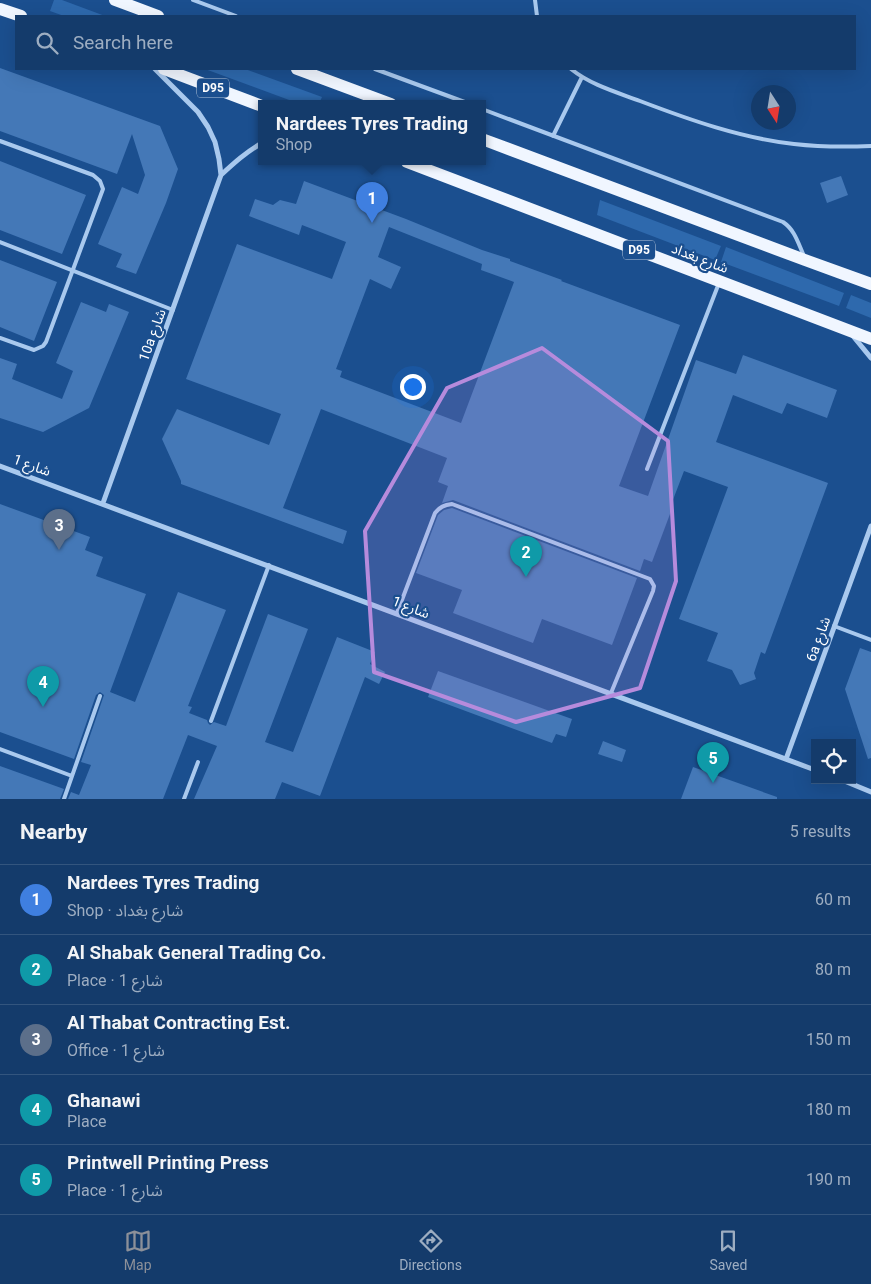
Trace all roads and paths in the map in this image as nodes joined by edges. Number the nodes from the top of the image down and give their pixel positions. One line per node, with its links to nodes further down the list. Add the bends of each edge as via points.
1 (115, 0): 6 (main road)
2 (193, 0): 7 (lane)
3 (535, 0): 8 (lane)
4 (0, 9): 5 (main road)
5 (18, 15)
6 (155, 15)
7 (233, 15)
8 (537, 15)
9 (156, 70): 25 (street, 10a شارع, via 198,112 208,127 220,159)
10 (167, 70): 17 (main road, D95)
11 (300, 70): 15 (main road)
12 (378, 70): 16 (lane)
13 (572, 70): 14 (lane)
14 (582, 77): 19 (lane); 23 (lane, via 722,130 804,145)
15 (380, 100)
16 (459, 100)
17 (258, 104)
18 (486, 110): 19 (lane)
19 (554, 136): 27 (lane, via 783,222 795,235)
20 (486, 140): 27 (main road)
21 (0, 141): 28 (lane, via 93,175 100,181 102,194)
22 (258, 146): 25 (street, 10a شارع)
23 (871, 146)
24 (414, 165): 29 (main road, شارع بغداد / D95)
25 (221, 175): 31 (street, 10a شارع)
26 (0, 242): 28 (lane)
27 (805, 260): 30 (main road)
28 (73, 271): 31 (lane); 33 (lane, via 43,346 29,350)
29 (720, 281): 32 (main road, شارع بغداد / D95); 37 (lane)
30 (871, 284)
31 (173, 310): 38 (street, 10a شارع)
32 (850, 331): 34 (main road, شارع بغداد / D95); 35 (street)
33 (0, 338)
34 (871, 339)
35 (871, 358)
36 (0, 466): 38 (street, شارع 1)
37 (647, 469)
38 (103, 503): 40 (street, شارع 1)
39 (871, 526): 42 (street, 6a شارع)
40 (269, 565): 41 (street, شارع 1); 46 (lane)
41 (396, 613): 44 (street, شارع 1); 44 (lane, via 435,513 452,504 650,579 654,591)
42 (834, 626): 43 (lane); 48 (street, 6a شارع)
43 (871, 640)
44 (611, 693): 48 (street, شارع 1)
45 (100, 696): 51 (lane)
46 (211, 721)
47 (0, 749): 51 (lane)
48 (786, 759): 50 (street, شارع 1)
49 (198, 762): 55 (lane)
50 (811, 768)
51 (72, 776): 54 (lane)
52 (852, 784): 53 (street)
53 (871, 792)
54 (64, 799)
55 (184, 799)

